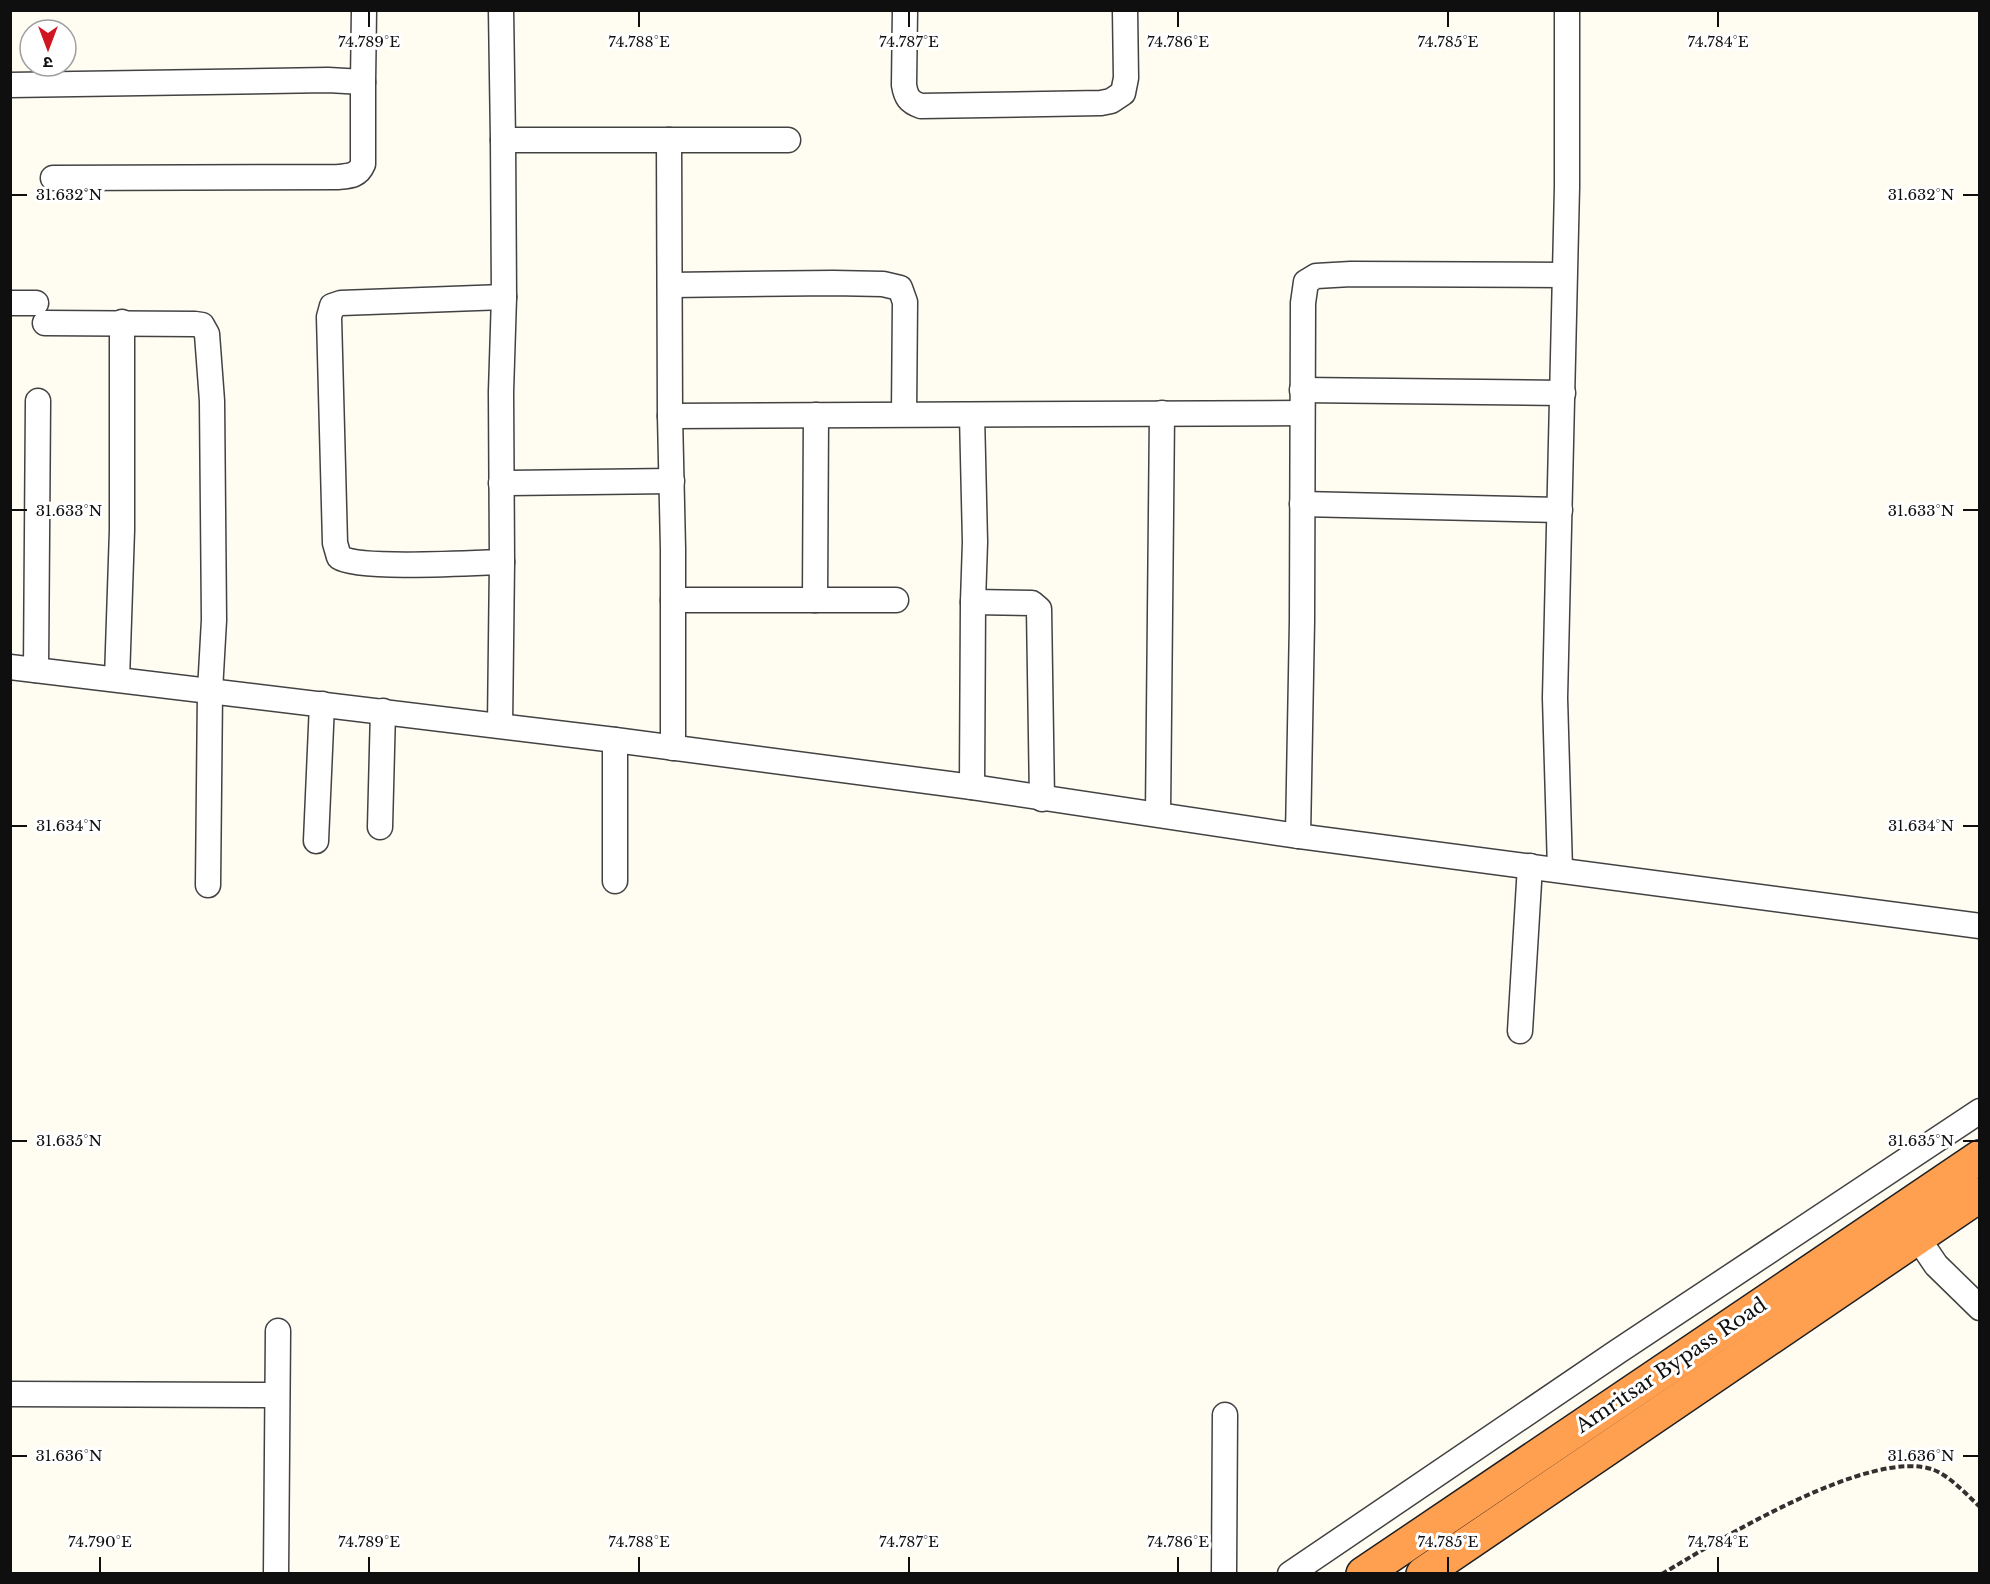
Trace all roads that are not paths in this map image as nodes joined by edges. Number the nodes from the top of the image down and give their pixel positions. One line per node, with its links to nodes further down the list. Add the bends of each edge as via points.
1 (364, 10): 6 (street)
2 (501, 10): 8 (street)
3 (905, 10): 4 (street, via 904,85 906,96 921,106 1112,100 1123,93)
4 (1125, 10)
5 (1567, 10): 12 (street)
6 (363, 82): 7 (street); 11 (street, via 363,164 355,175)
7 (10, 84)
8 (503, 140): 9 (street); 14 (street)
9 (669, 140): 10 (street); 13 (street)
10 (788, 140)
11 (53, 178)
12 (1564, 274): 17 (street); 19 (street, via 1351,274 1310,278 1303,303)
13 (670, 285): 21 (street, via 833,283 900,288 905,302); 24 (street)
14 (504, 297): 26 (street); 29 (street, via 341,303 332,306 329,317 335,543 339,557 388,564)
15 (10, 303): 16 (street, via 40,313)
16 (122, 322): 36 (street); 37 (street, via 202,325 207,334 212,401 214,608)
17 (1563, 393): 19 (street); 28 (street)
18 (38, 401): 35 (street)
19 (1302, 401): 20 (street); 27 (street)
20 (1162, 413): 23 (street); 45 (street)
21 (904, 414): 22 (street); 23 (street)
22 (816, 415): 24 (street); 31 (street)
23 (972, 415): 33 (street)
24 (670, 416): 25 (street)
25 (672, 481): 26 (street); 30 (street)
26 (501, 483): 29 (street)
27 (1302, 504): 28 (street); 47 (street)
28 (1560, 510): 50 (street, via 1555,698)
29 (502, 562): 40 (street)
30 (673, 600): 31 (street); 42 (street)
31 (814, 600): 32 (street)
32 (896, 600)
33 (973, 602): 43 (street); 44 (street, via 1032,603 1039,609)
34 (10, 667): 35 (street)
35 (36, 670): 36 (street)
36 (117, 679): 37 (street)
37 (210, 691): 38 (street); 52 (street)
38 (322, 704): 39 (street); 48 (street)
39 (383, 711): 40 (street); 46 (street)
40 (500, 725): 41 (street)
41 (615, 740): 42 (street); 51 (street)
42 (673, 748): 43 (street)
43 (972, 787): 44 (street)
44 (1042, 799): 45 (street)
45 (1158, 814): 47 (street)
46 (380, 827)
47 (1298, 836): 49 (street)
48 (316, 841)
49 (1530, 866): 50 (street); 54 (street)
50 (1560, 869): 53 (street)
51 (615, 881)
52 (208, 885)
53 (1980, 926)
54 (1520, 1031)
55 (1980, 1111): 67 (street)
56 (1980, 1157): 58 (highway, Amritsar Bypass Road)
57 (1980, 1195): 59 (highway, Amritsar Bypass Road)
58 (1898, 1212): 59 (street); 68 (highway, Amritsar Bypass Road)
59 (1918, 1237): 60 (street, via 1936,1265); 69 (highway, Amritsar Bypass Road)
60 (1980, 1308)
61 (278, 1331): 63 (street)
62 (10, 1394): 63 (street)
63 (277, 1395): 65 (street)
64 (1225, 1415): 66 (street)
65 (276, 1574)
66 (1224, 1574)
67 (1290, 1574)
68 (1363, 1574)
69 (1424, 1574)

